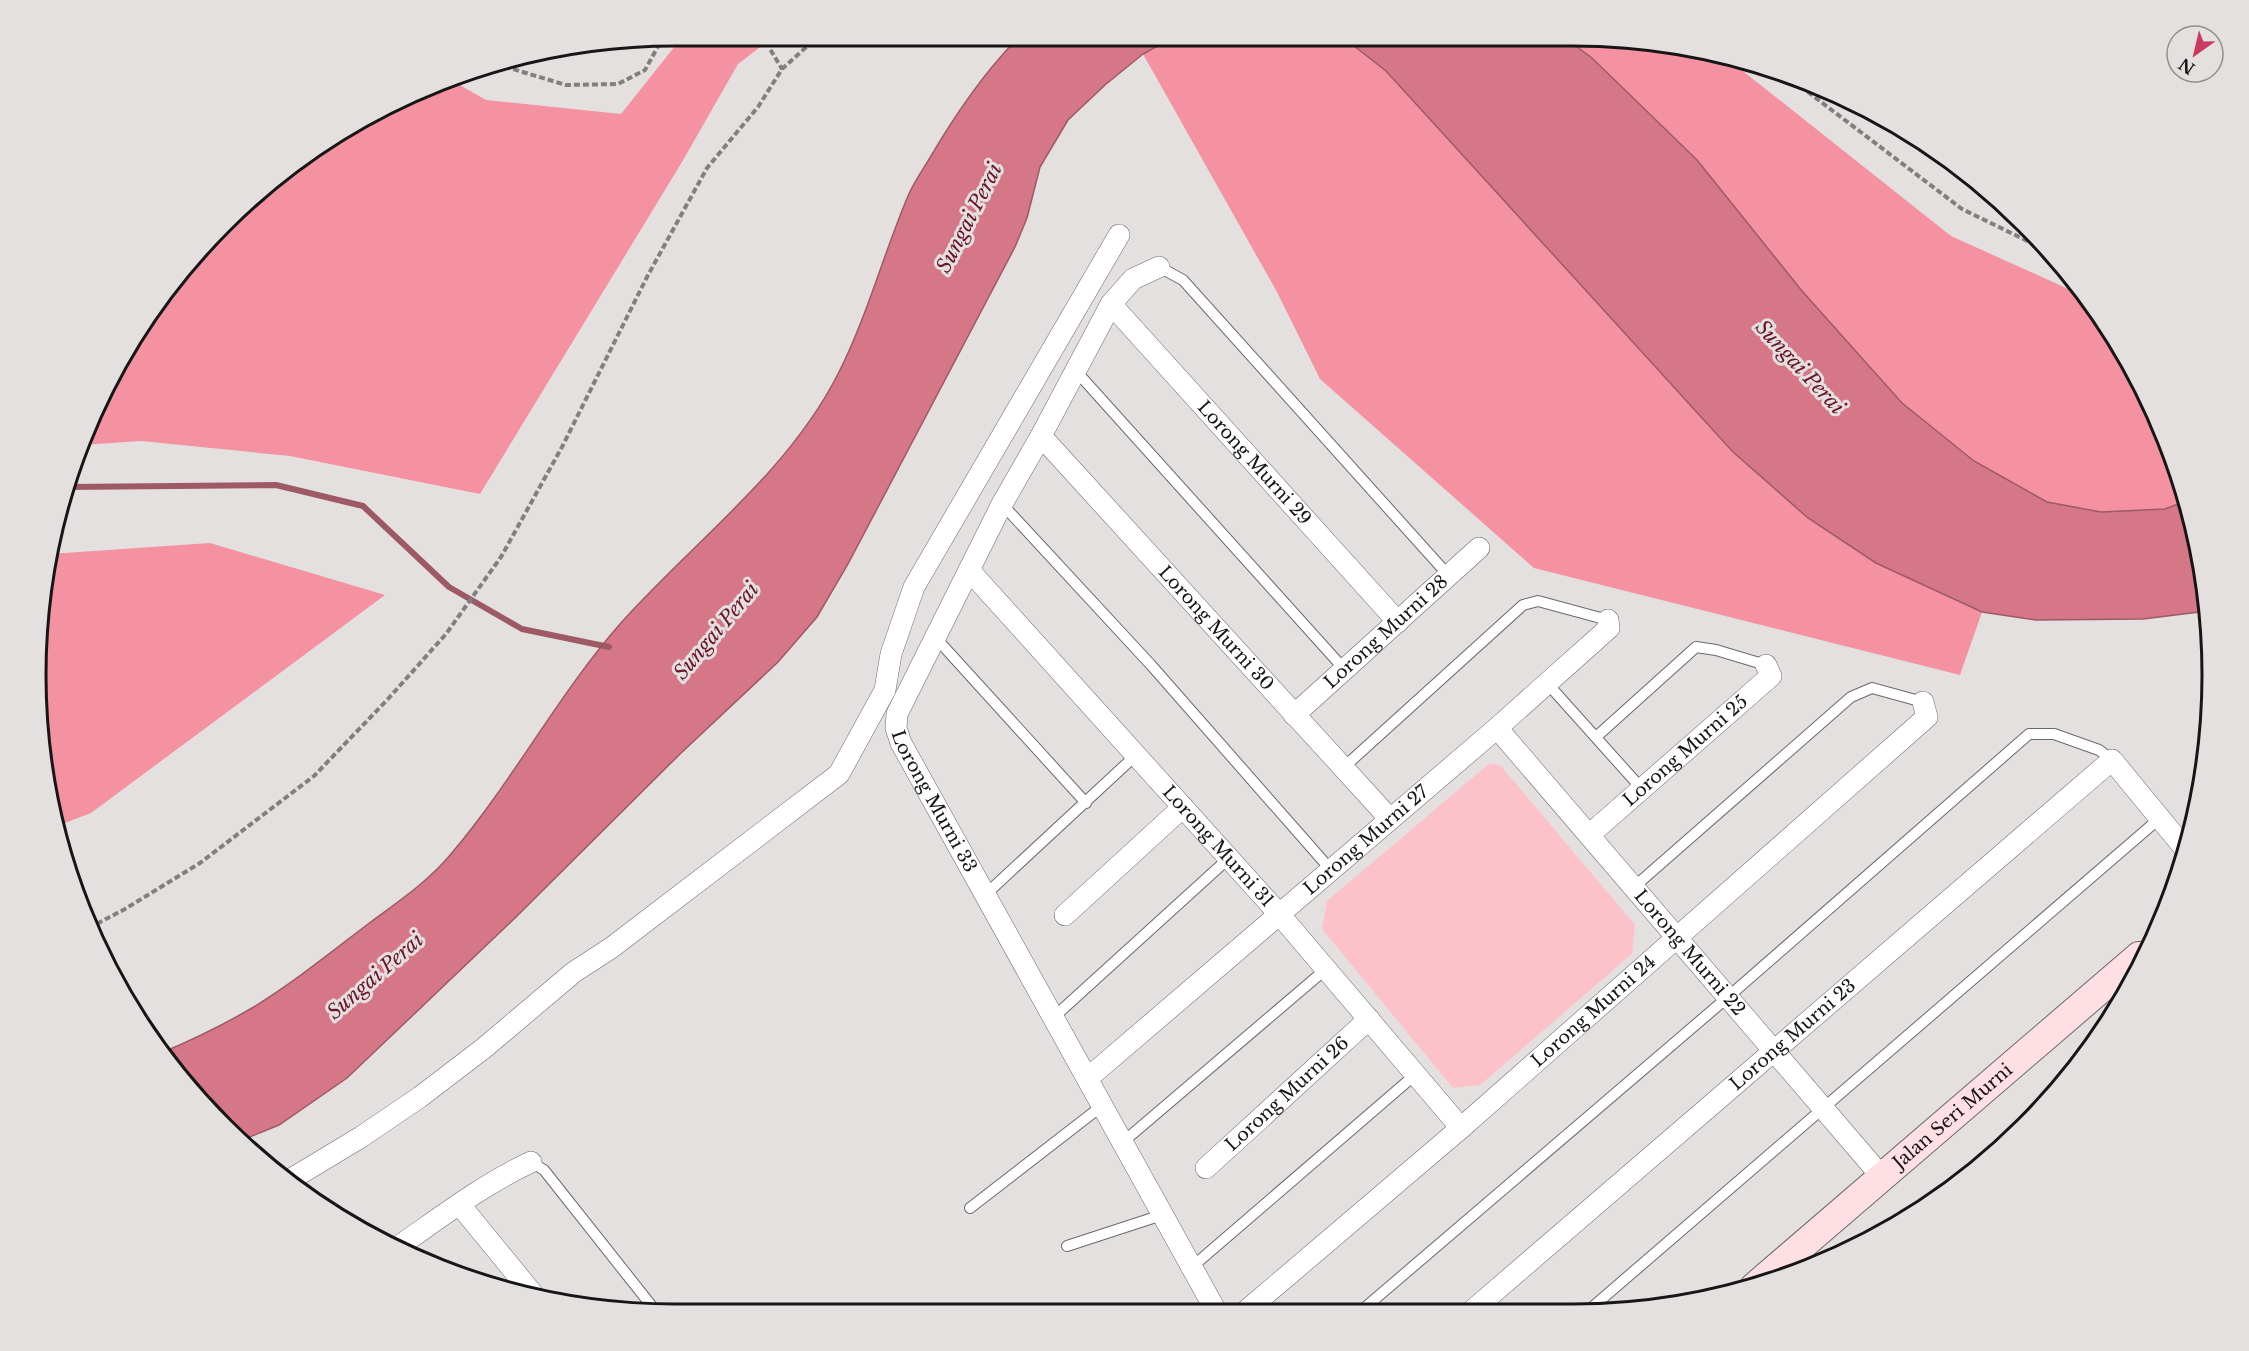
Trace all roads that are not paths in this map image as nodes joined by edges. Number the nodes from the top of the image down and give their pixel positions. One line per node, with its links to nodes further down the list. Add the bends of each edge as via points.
1 (1119, 235): 51 (street, via 914,587 891,654 885,690 839,774 574,972 420,1097)
2 (1159, 267): 3 (street, Lorong Murni 33, via 1133,279); 9 (lane, via 1184,280)
3 (1111, 304): 4 (street, Lorong Murni 33); 11 (street, Lorong Murni 29)
4 (1076, 371): 5 (street, Lorong Murni 33); 14 (lane)
5 (1041, 436): 6 (street, Lorong Murni 33); 17 (street, Lorong Murni 30)
6 (1002, 504): 8 (street, Lorong Murni 33); 31 (lane, via 1151,665)
7 (1479, 548): 9 (street, Lorong Murni 28)
8 (969, 570): 12 (street, Lorong Murni 33); 20 (street, Lorong Murni 31)
9 (1449, 576): 11 (street, Lorong Murni 28)
10 (1608, 620): 15 (street, Lorong Murni 27, via 1610,628); 22 (lane, via 1538,601 1523,605)
11 (1398, 622): 14 (street, Lorong Murni 28)
12 (935, 637): 24 (lane); 33 (street, Lorong Murni 33, via 897,714 896,728)
13 (1766, 665): 19 (lane, via 1696,647); 23 (street, Lorong Murni 25, via 1772,676)
14 (1345, 670): 17 (street, Lorong Murni 28)
15 (1547, 683): 18 (street, Lorong Murni 27); 19 (lane)
16 (1923, 702): 32 (lane, via 1872,688 1851,697); 36 (street, Lorong Murni 24, via 1927,717)
17 (1294, 715): 22 (street, Lorong Murni 30)
18 (1497, 728): 27 (street, Lorong Murni 27); 28 (street, Lorong Murni 22)
19 (1596, 737): 23 (lane)
20 (1136, 755): 24 (lane); 25 (street, Lorong Murni 31)
21 (2112, 760): 26 (street); 39 (lane, via 2099,750 2054,734 2029,734); 42 (street, Lorong Murni 23)
22 (1343, 768): 27 (street, Lorong Murni 30)
23 (1642, 789): 28 (street, Lorong Murni 25)
24 (1086, 803): 33 (lane)
25 (1183, 807): 30 (street, Lorong Murni 31); 34 (street)
26 (2160, 818): 29 (street); 46 (lane)
27 (1390, 819): 31 (street, Lorong Murni 27)
28 (1589, 835): 32 (street, Lorong Murni 22)
29 (2180, 842)
30 (1229, 858): 35 (street, Lorong Murni 31); 40 (lane)
31 (1331, 870): 35 (street, Lorong Murni 27)
32 (1634, 887): 36 (street, Lorong Murni 22)
33 (985, 895): 40 (street, Lorong Murni 33)
34 (1065, 915)
35 (1280, 915): 38 (street, Lorong Murni 31); 44 (street, Lorong Murni 27)
36 (1677, 938): 39 (street, Lorong Murni 22); 47 (street, Lorong Murni 24)
37 (2133, 964): 52 (street, Jalan Seri Murni)
38 (1326, 969): 41 (street, Lorong Murni 31); 48 (lane)
39 (1728, 997): 42 (street, Lorong Murni 22); 65 (lane)
40 (1054, 1017): 44 (street, Lorong Murni 33)
41 (1369, 1019): 43 (street, Lorong Murni 31); 50 (street, Lorong Murni 26)
42 (1774, 1050): 46 (street, Lorong Murni 22); 66 (street, Lorong Murni 23)
43 (1416, 1074): 47 (street, Lorong Murni 31); 58 (lane)
44 (1088, 1078): 45 (street, Lorong Murni 33)
45 (1103, 1105): 48 (street, Lorong Murni 33); 54 (lane)
46 (1823, 1107): 52 (street, Lorong Murni 22); 62 (lane)
47 (1461, 1128): 64 (street, Lorong Murni 24)
48 (1123, 1142): 55 (street, Lorong Murni 33)
49 (531, 1162): 53 (street); 61 (lane, via 544,1170)
50 (1206, 1168)
51 (295, 1177)
52 (1882, 1177): 59 (street, Jalan Seri Murni)
53 (460, 1205): 56 (street); 60 (street)
54 (970, 1208)
55 (1162, 1215): 57 (lane); 58 (street, Lorong Murni 33)
56 (404, 1243)
57 (1067, 1246)
58 (1192, 1267): 63 (street, Lorong Murni 33)
59 (1771, 1273)
60 (526, 1286)
61 (650, 1303)
62 (1597, 1303)
63 (1212, 1304)
64 (1254, 1304)
65 (1369, 1304)
66 (1480, 1304)

